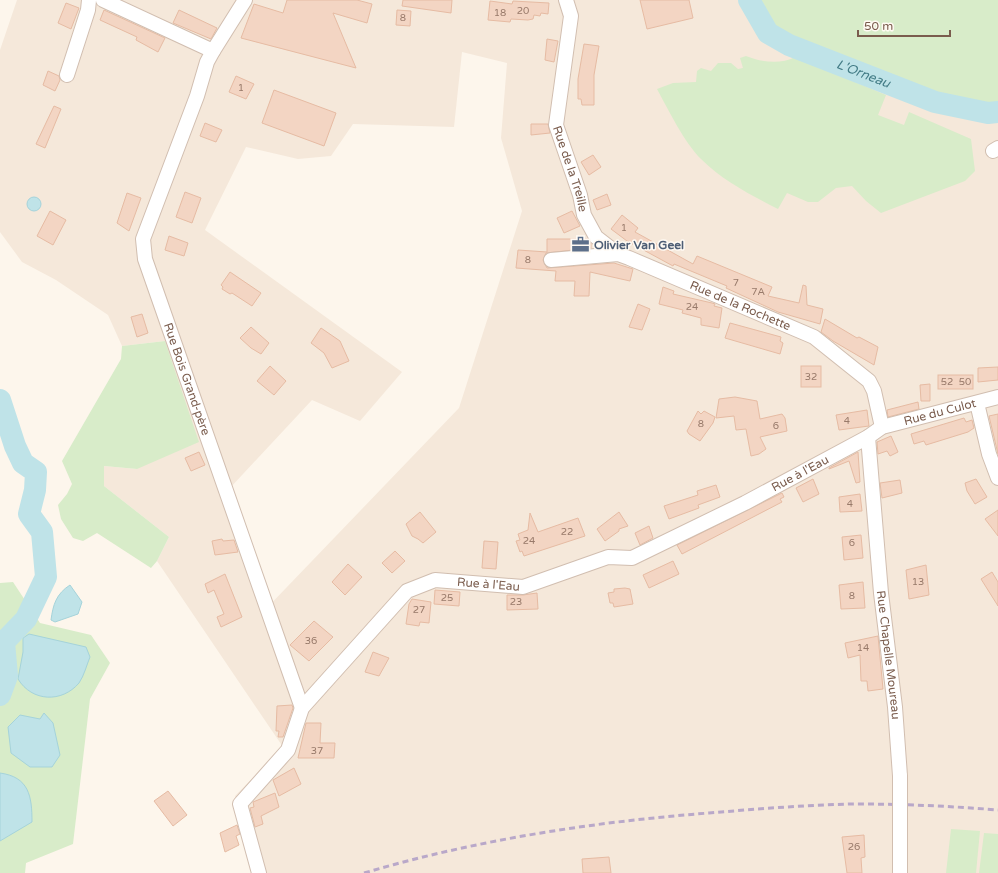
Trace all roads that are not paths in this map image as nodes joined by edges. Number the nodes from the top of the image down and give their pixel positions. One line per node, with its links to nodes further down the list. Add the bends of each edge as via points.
1 (89, 0): 6 (street)
2 (103, 0): 5 (street)
3 (244, 0): 5 (street, Rue Bois Grand-père)
4 (566, 0): 7 (street, Rue de la Treille, via 571,16 556,125 580,195 584,215 596,237)
5 (213, 51): 14 (street, Rue Bois Grand-père, via 143,239 145,259)
6 (67, 75)
7 (618, 254): 8 (street, Rue de la Rochette); 11 (street, Rue de la Rochette, via 814,337 869,381 874,391)
8 (551, 260)
9 (998, 397): 10 (street, Rue du Culot)
10 (977, 403): 11 (street, Rue du Culot); 13 (street, via 989,454)
11 (882, 427): 12 (street, Rue à l'Eau)
12 (868, 437): 14 (street, Rue à l'Eau, via 745,503 632,558 608,558 524,587 435,580 406,591); 16 (street, Rue Chapelle Moureau, bridge, via 881,593 895,707 900,776)
13 (998, 478)
14 (302, 708): 15 (street, Rue à l'Eau, via 288,750 240,804)
15 (259, 873)
16 (900, 873)

